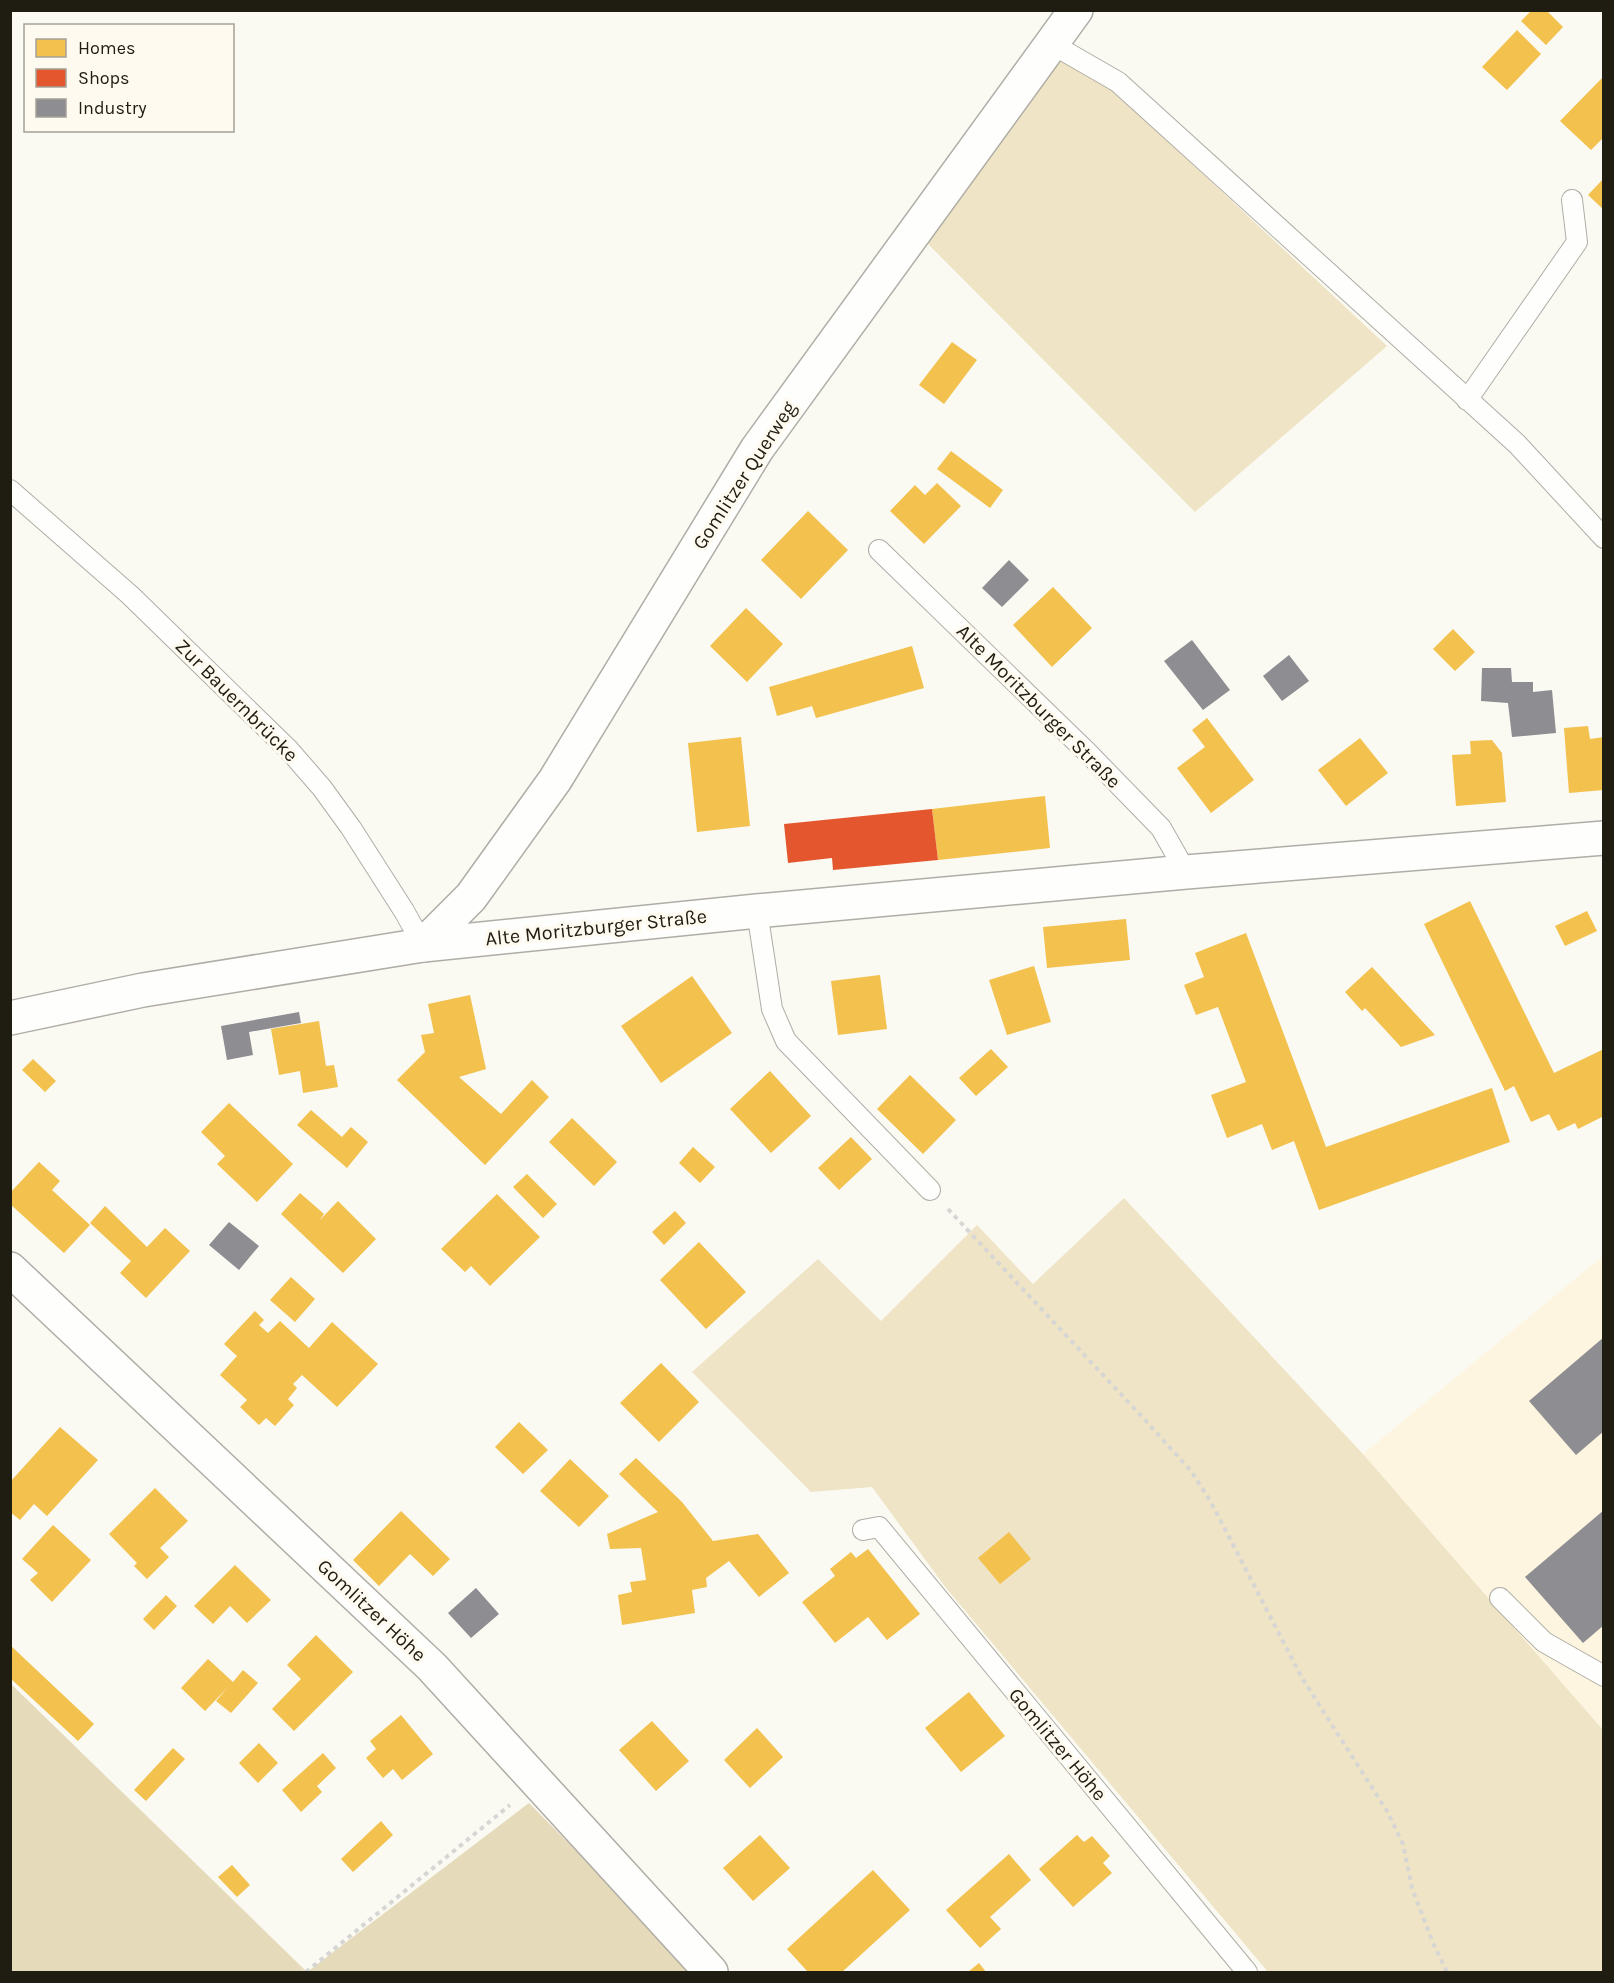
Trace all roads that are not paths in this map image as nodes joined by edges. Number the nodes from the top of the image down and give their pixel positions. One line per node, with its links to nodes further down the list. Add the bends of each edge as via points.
1 (1076, 10): 2 (street, Gomlitzer Querweg)
2 (1052, 44): 4 (lane, via 1118,82); 11 (street, Gomlitzer Querweg, via 757,449 555,780 471,897)
3 (1572, 200): 4 (lane, via 1577,242)
4 (1467, 399): 6 (lane, via 1517,444)
5 (10, 490): 11 (lane, Zur Bauernbrücke, via 130,595 289,750 351,828)
6 (1604, 538)
7 (879, 550): 9 (lane, Alte Moritzburger Straße, via 1161,828)
8 (1604, 838): 9 (street, Alte Moritzburger Straße)
9 (1186, 872): 10 (street, Alte Moritzburger Straße)
10 (757, 911): 11 (street, Alte Moritzburger Straße); 13 (lane, via 772,1009 786,1041)
11 (423, 945): 12 (street, Alte Moritzburger Straße, via 143,990)
12 (10, 1018)
13 (930, 1190)
14 (10, 1269): 18 (street, Gomlitzer Höhe, via 432,1667)
15 (862, 1530): 19 (lane, Gomlitzer Höhe, via 879,1527)
16 (1500, 1598): 17 (lane, via 1544,1642)
17 (1604, 1676)
18 (711, 1972)
19 (1247, 1972)

